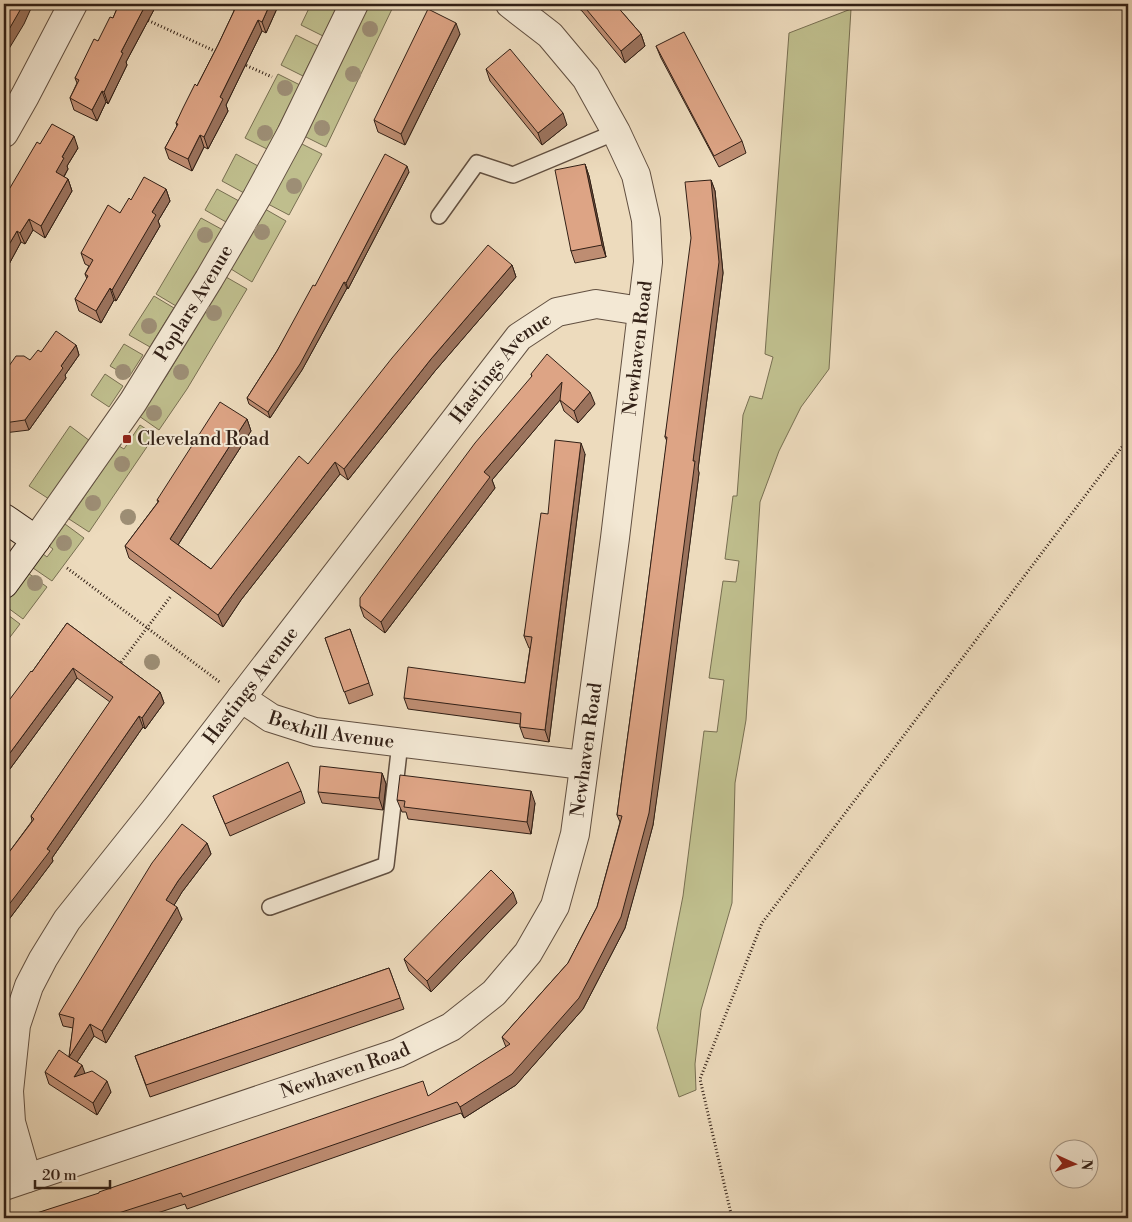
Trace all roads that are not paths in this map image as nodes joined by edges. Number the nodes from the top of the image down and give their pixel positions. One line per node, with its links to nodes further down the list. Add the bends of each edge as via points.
1 (73, 4): 5 (street)
2 (354, 4): 9 (street, Poplars Avenue, via 291,134 209,279 133,402)
3 (510, 4): 4 (street, Newhaven Road, via 550,35 586,78)
4 (616, 132): 6 (lane, via 513,175 477,163); 7 (street, Newhaven Road, via 636,175 646,220 648,262)
5 (4, 133)
6 (439, 216)
7 (641, 311): 11 (street, Hastings Avenue, via 596,304 557,312 519,336); 13 (street, Newhaven Road)
8 (4, 518): 9 (street)
9 (36, 540): 10 (street, Poplars Avenue)
10 (4, 584)
11 (240, 698): 12 (street, Bexhill Avenue, via 271,718 315,732); 15 (street, Hastings Avenue, via 67,920)
12 (400, 743): 13 (street, Bexhill Avenue); 14 (lane, via 386,865)
13 (583, 765): 16 (street, Newhaven Road, via 574,834 554,906 528,953 494,993 451,1027 398,1053)
14 (270, 908)
15 (12, 1014): 16 (street, Hastings Avenue, via 15,1034 9,1091)
16 (15, 1182)

